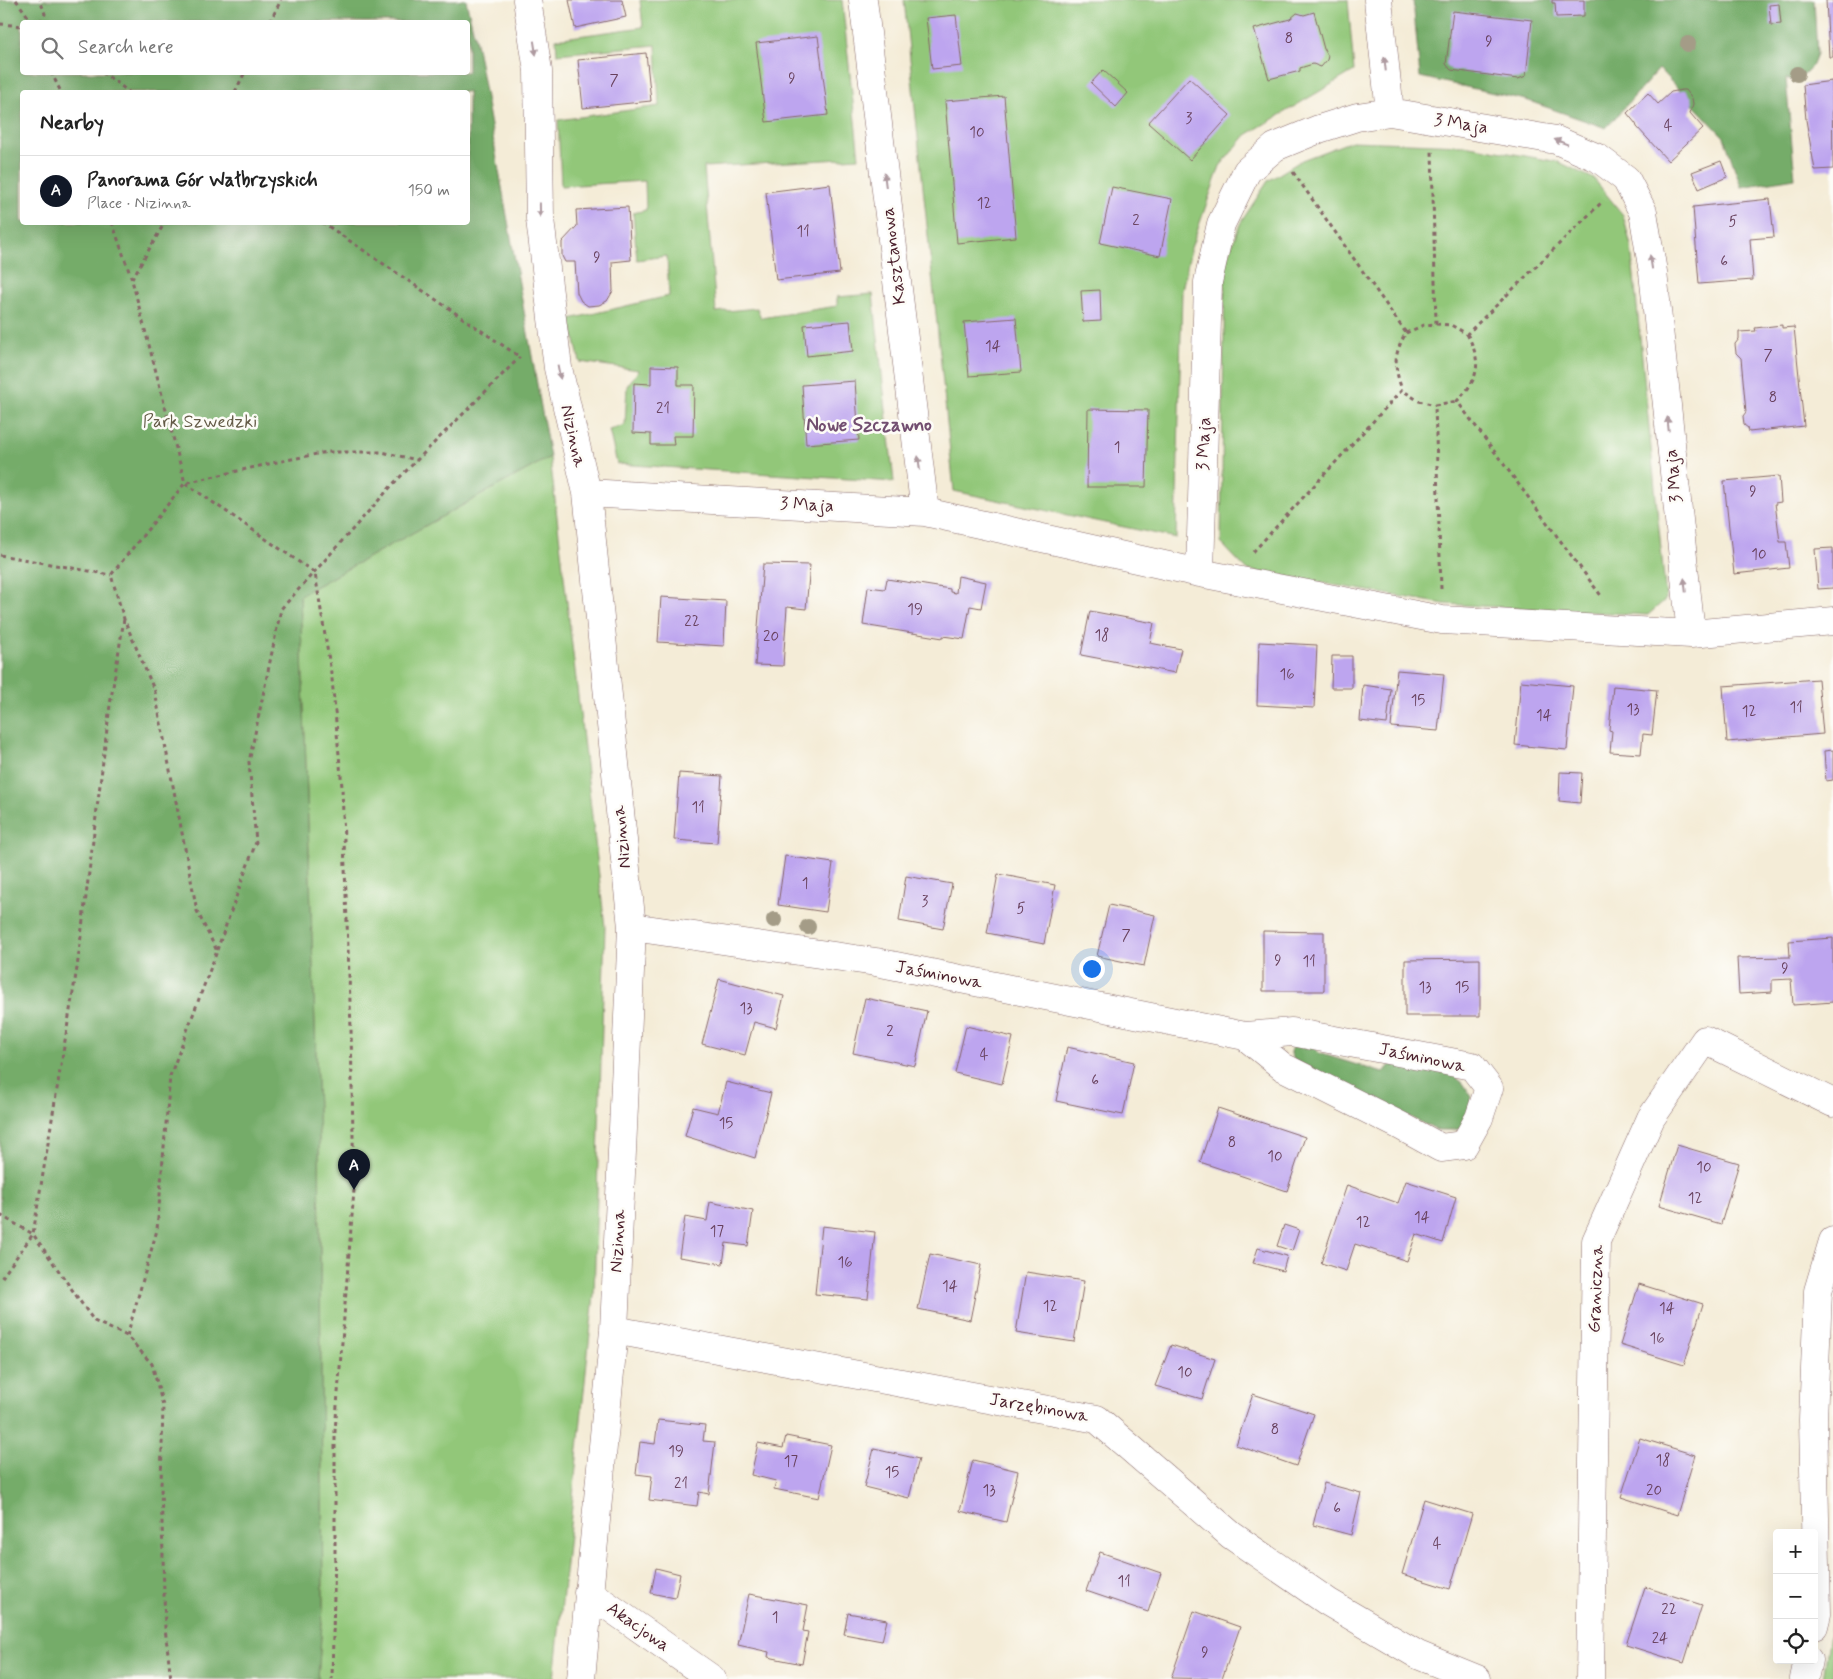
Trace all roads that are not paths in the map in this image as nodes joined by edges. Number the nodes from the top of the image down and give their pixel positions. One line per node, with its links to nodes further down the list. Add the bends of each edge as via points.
1 (527, 0): 5 (street, Nizinna, one-way to 5, via 538,71 540,219 558,368)
2 (864, 0): 6 (street, Kasztanowa, one-way to 2)
3 (1378, 0): 4 (street, one-way to 3)
4 (1390, 112): 7 (street, 3 Maja, via 1357,117 1275,147 1247,172 1221,224 1208,282); 9 (street, 3 Maja, one-way to 4, via 1653,272 1643,212 1626,179 1598,158 1556,140)
5 (587, 493): 6 (street, 3 Maja); 10 (street, Nizinna)
6 (925, 512): 7 (street, 3 Maja)
7 (1200, 573): 9 (street, 3 Maja, via 1442,620)
8 (1833, 620): 9 (street, 3 Maja)
9 (1690, 634)
10 (632, 926): 11 (street, Jaśminowa, via 876,962); 14 (street, Nizinna)
11 (1245, 1036): 11 (street, Jaśminowa, via 1292,1032 1472,1066 1489,1088 1479,1118 1464,1144 1441,1148 1283,1067)
12 (1833, 1103): 21 (street, Graniczna, via 1705,1040 1651,1118 1596,1241)
13 (1833, 1241): 16 (street, via 1818,1291 1813,1420)
14 (614, 1330): 15 (street, Nizinna); 20 (street, Jarzębinowa, via 1098,1419 1231,1535 1320,1596 1418,1655)
15 (588, 1592): 18 (street, Nizinna); 19 (street, Akacjowa)
16 (1816, 1619)
17 (1807, 1664): 22 (street)
18 (581, 1679)
19 (712, 1679)
20 (1477, 1679)
21 (1590, 1679)
22 (1804, 1679)

